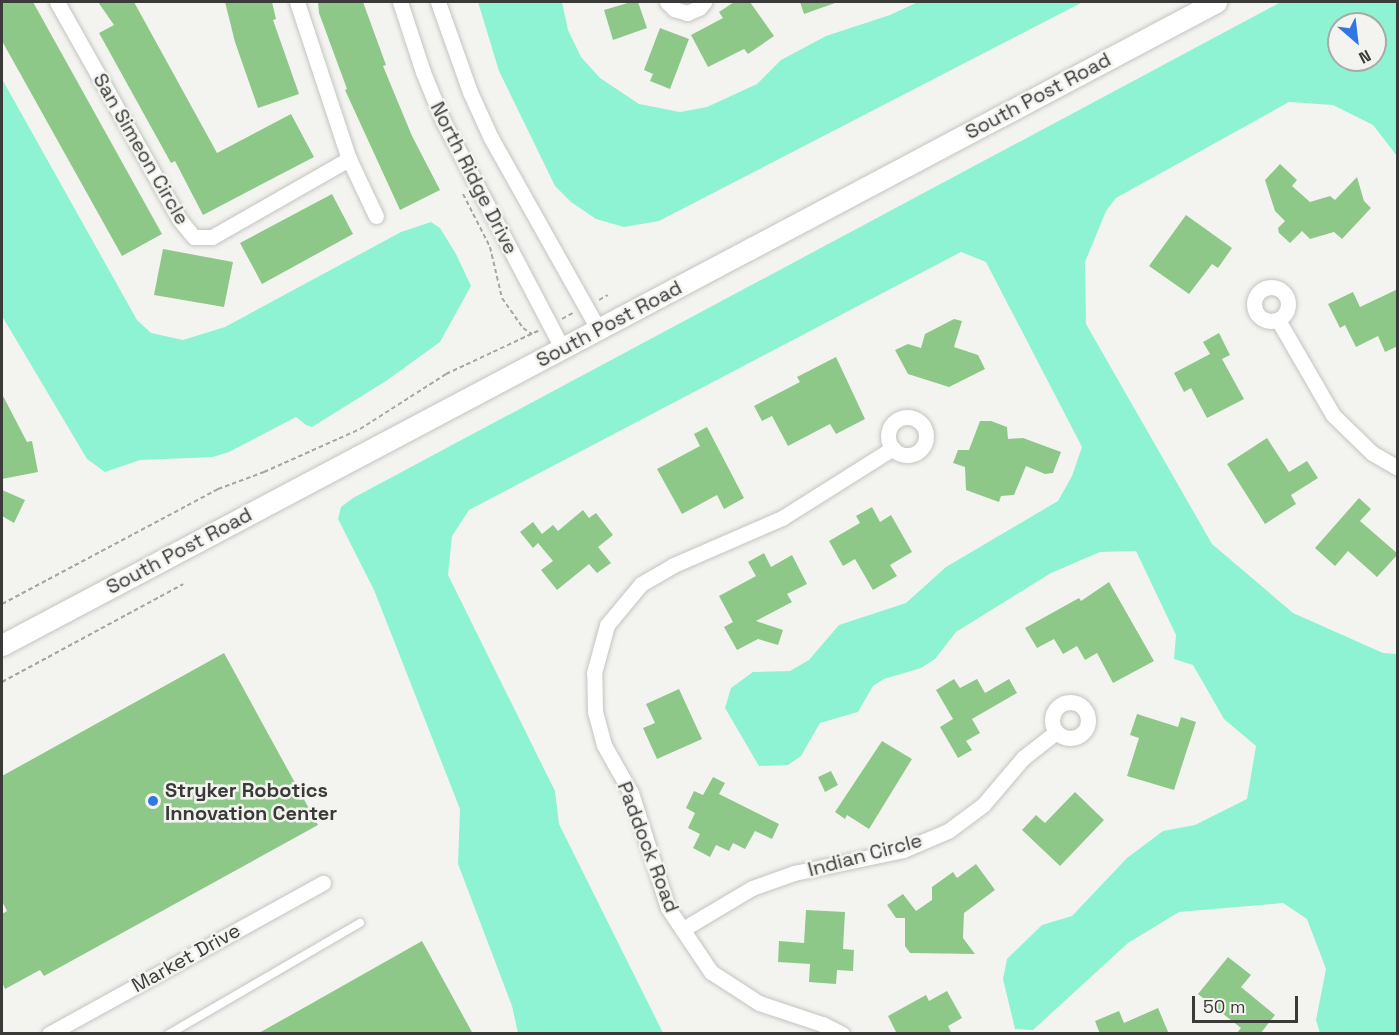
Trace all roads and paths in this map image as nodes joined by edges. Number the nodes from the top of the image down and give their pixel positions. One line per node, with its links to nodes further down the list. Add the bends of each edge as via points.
1 (57, 2): 8 (street, San Simeon Circle, via 180,220 194,237 212,237)
2 (297, 2): 8 (street)
3 (400, 2): 13 (street, North Ridge Drive, via 443,121)
4 (438, 2): 11 (street, North Ridge Drive, via 470,93 491,138)
5 (667, 2): 6 (street, via 687,13)
6 (704, 2)
7 (1216, 2): 14 (street, South Post Road)
8 (349, 159): 9 (street)
9 (376, 216)
10 (608, 295): 11 (path)
11 (586, 306): 13 (path); 14 (street, North Ridge Drive)
12 (1278, 320): 17 (street, via 1333,415 1372,453)
13 (550, 325): 15 (street, North Ridge Drive); 19 (path, via 446,374 360,429 218,489)
14 (598, 329): 15 (street, South Post Road)
15 (562, 348): 20 (street, South Post Road)
16 (893, 448): 25 (street, Paddock Road, via 782,518 674,565 641,584 607,625 594,673 596,712 604,745 631,792 668,908)
17 (1398, 468)
18 (183, 584): 21 (path)
19 (2, 604)
20 (2, 645)
21 (2, 682)
22 (1056, 732): 25 (street, Indian Circle, via 1023,758 983,805 948,831 903,850 794,873 752,888)
23 (323, 883): 26 (street, Market Drive)
24 (360, 923): 27 (lane)
25 (683, 929): 28 (street, Paddock Road, via 711,972 759,1003 822,1023)
26 (49, 1034)
27 (169, 1034)
28 (842, 1034)

